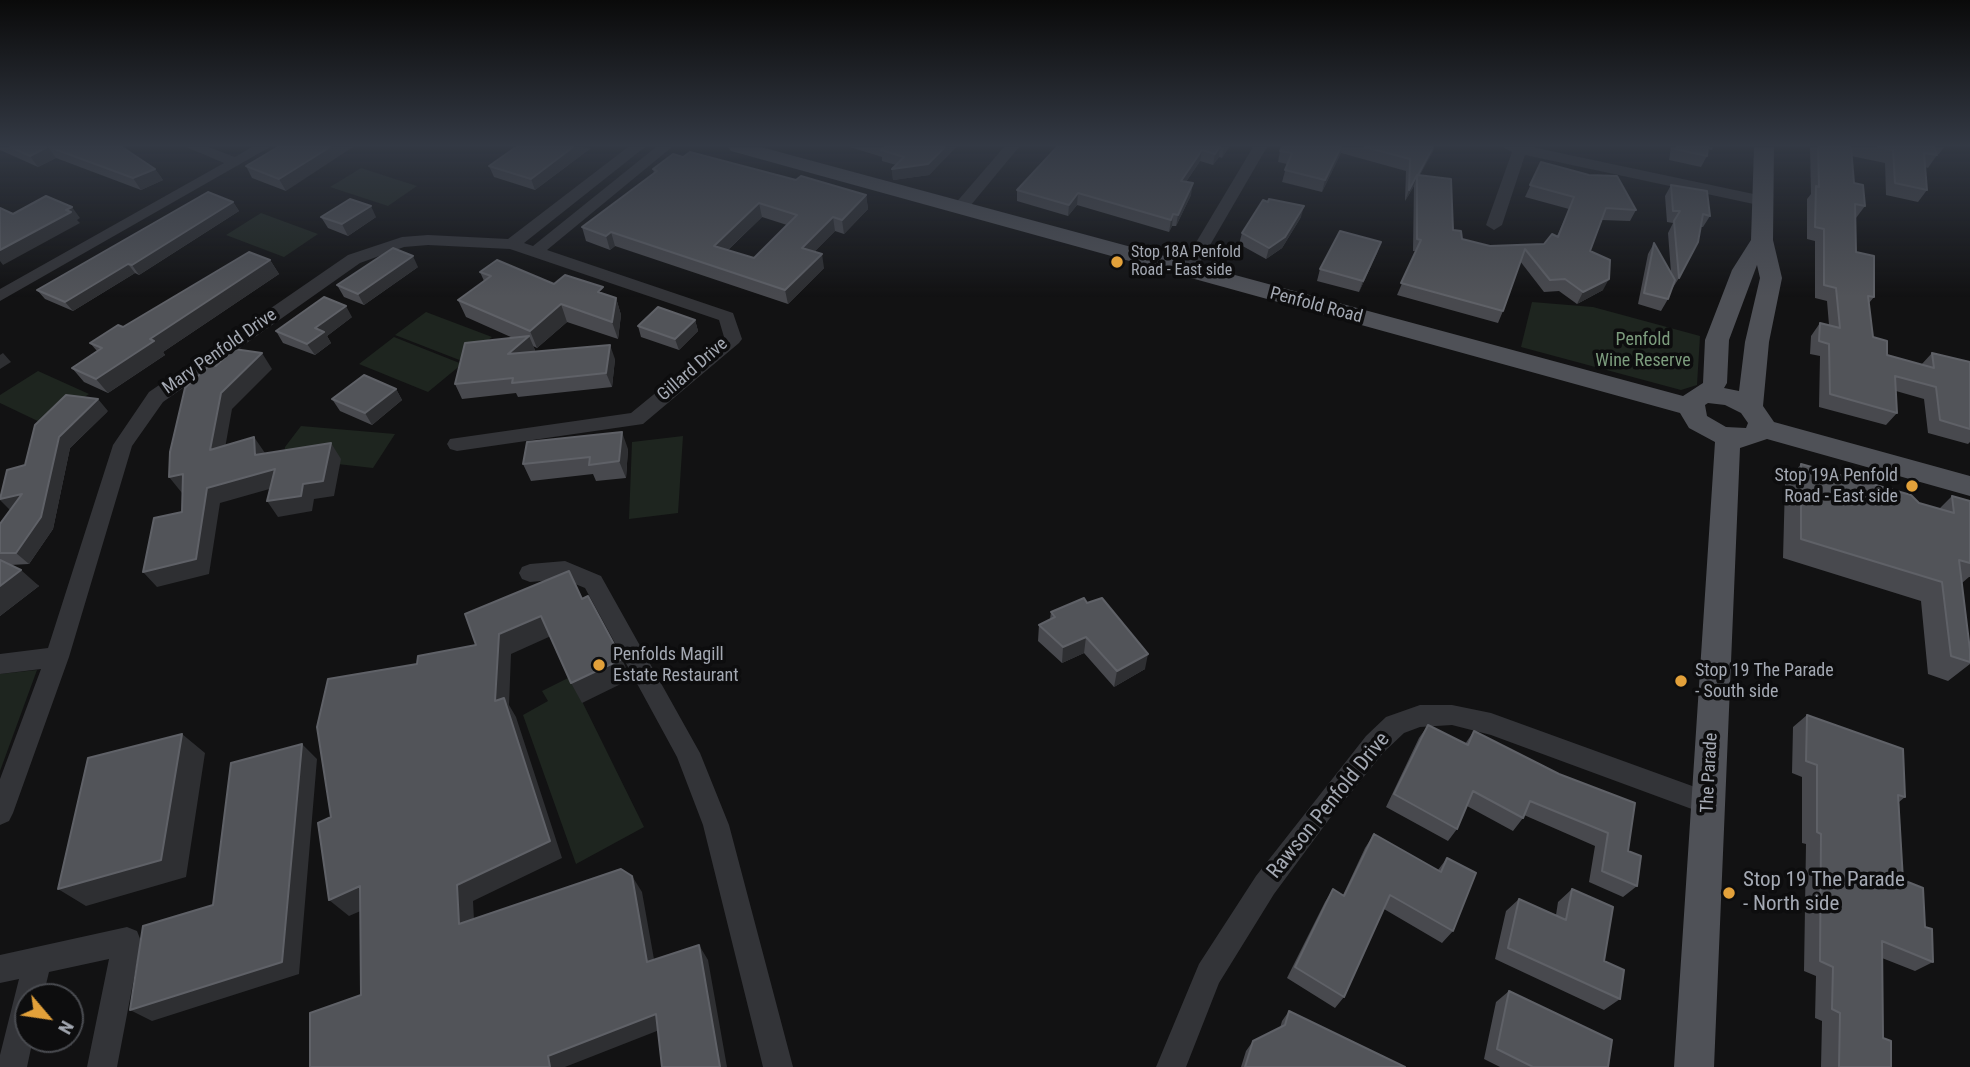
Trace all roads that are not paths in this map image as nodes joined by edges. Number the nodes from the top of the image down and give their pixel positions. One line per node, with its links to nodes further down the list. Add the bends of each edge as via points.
1 (175, 197): 17 (street)
2 (573, 197): 14 (street)
3 (603, 197): 15 (street)
4 (919, 197): 11 (main road, Penfold Road)
5 (970, 197): 11 (street)
6 (1231, 197): 16 (street)
7 (1502, 197): 12 (street)
8 (1743, 197): 10 (street)
9 (1763, 197): 10 (main road)
10 (1763, 201): 13 (main road)
11 (960, 208): 16 (main road, Penfold Road)
12 (1494, 225)
13 (1762, 240): 18 (main road, via 1743,270 1717,340 1715,383); 19 (main road, via 1771,278 1756,342)
14 (512, 244): 15 (street, Gillard Drive); 24 (street, Mary Penfold Drive, via 402,242 354,259 156,397 122,445)
15 (534, 253): 21 (street, Gillard Drive, via 727,317 733,339 636,419)
16 (1188, 271): 18 (main road, Penfold Road)
17 (0, 296)
18 (1699, 401): 19 (main road, Penfold Road, via 1730,397); 20 (main road, via 1698,422)
19 (1756, 418): 20 (main road, via 1750,438); 22 (main road)
20 (1728, 437): 26 (main road, The Parade)
21 (457, 444)
22 (1970, 486)
23 (530, 573): 32 (street, via 565,570 593,582 688,753 716,825)
24 (57, 657): 25 (street); 27 (street, Mary Penfold Drive)
25 (0, 664)
26 (1708, 803): 33 (street, Rawson Penfold Drive, via 1491,724 1452,715 1420,716 1395,725 1329,800 1265,885 1209,974); 34 (main road, The Parade)
27 (0, 813)
28 (38, 961): 29 (street); 30 (street); 31 (street, via 127,941)
29 (0, 969)
30 (32, 983)
31 (102, 1067)
32 (778, 1067)
33 (1171, 1067)
34 (1694, 1067)

